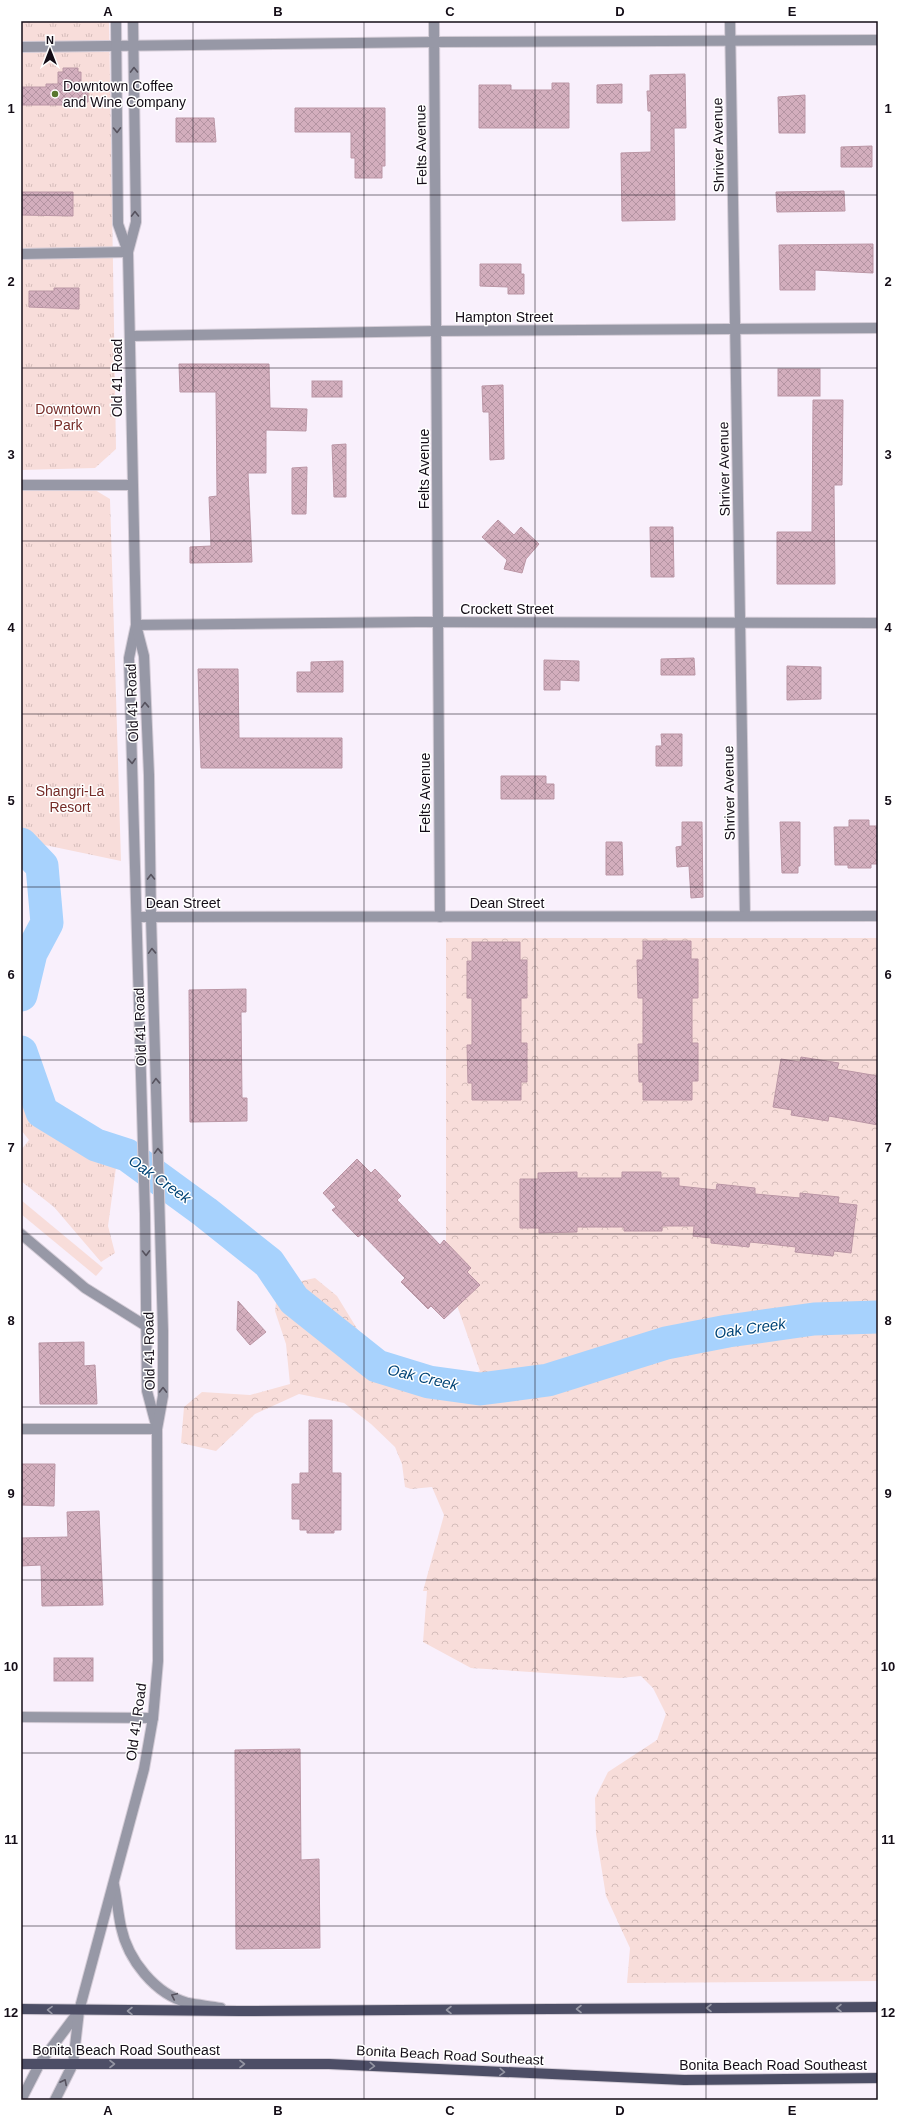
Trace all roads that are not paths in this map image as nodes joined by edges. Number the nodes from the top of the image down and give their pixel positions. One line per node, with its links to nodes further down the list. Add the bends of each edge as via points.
1 (116, 21): 9 (street, Old 41 Road)
2 (133, 21): 8 (street, Old 41 Road)
3 (434, 21): 6 (street, Felts Avenue)
4 (730, 21): 7 (street, Shriver Avenue)
5 (878, 40): 7 (street)
6 (434, 42): 7 (street); 8 (street); 15 (street, Felts Avenue)
7 (730, 42): 14 (street, Shriver Avenue)
8 (134, 44): 9 (street); 11 (street, Old 41 Road, one-way to 8, via 136,222)
9 (116, 46): 10 (street); 11 (street, Old 41 Road, one-way to 11, via 118,224)
10 (21, 47)
11 (128, 252): 12 (street); 16 (street, Old 41 Road)
12 (21, 254)
13 (878, 328): 14 (street, Hampton Street)
14 (735, 330): 15 (street, Hampton Street); 21 (street, Shriver Avenue)
15 (437, 331): 16 (street, Hampton Street); 19 (street, Felts Avenue)
16 (131, 336): 18 (street, Old 41 Road)
17 (21, 485): 18 (street)
18 (132, 485): 22 (street, Old 41 Road)
19 (438, 622): 21 (street, Crockett Street); 22 (street, Crockett Street); 27 (street, Felts Avenue)
20 (878, 623): 21 (street, Crockett Street)
21 (740, 624): 24 (street, Shriver Avenue)
22 (136, 625): 23 (street, Old 41 Road, one-way to 22, via 144,656); 26 (street, Old 41 Road, one-way to 26, via 129,658)
23 (151, 916): 26 (street, Dean Street); 27 (street, Dean Street); 31 (street, Old 41 Road, one-way to 23, via 163,1396 161,1218)
24 (745, 916): 25 (street, Dean Street); 27 (street, Dean Street)
25 (878, 916)
26 (137, 917): 29 (street, Old 41 Road, one-way to 29)
27 (440, 917)
28 (21, 1234): 29 (street, via 85,1288)
29 (146, 1326): 31 (street, Old 41 Road, via 147,1391)
30 (21, 1429): 31 (street)
31 (157, 1429): 33 (street, Old 41 Road, via 158,1655)
32 (21, 1717): 33 (street)
33 (153, 1718): 34 (street, Old 41 Road, via 144,1769)
34 (114, 1881): 37 (street, Old 41 Road); 38 (street, one-way to 34, via 187,2002 166,1993 150,1980 132,1956 121,1929)
35 (878, 2007): 38 (main road, one-way to 38)
36 (21, 2009): 37 (main road, one-way to 36)
37 (80, 2011): 38 (main road, one-way to 37); 40 (street, Old 41 Road); 41 (street, Old 41 Road)
38 (239, 2011)
39 (21, 2064): 40 (main road, Bonita Beach Road Southeast)
40 (40, 2064): 41 (main road, Bonita Beach Road Southeast); 43 (street, Old 41 Road)
41 (74, 2064): 42 (main road, Bonita Beach Road Southeast, one-way to 42, via 328,2064 684,2080); 44 (street, Old 41 Road, one-way to 41)
42 (878, 2078)
43 (21, 2100)
44 (55, 2100)

